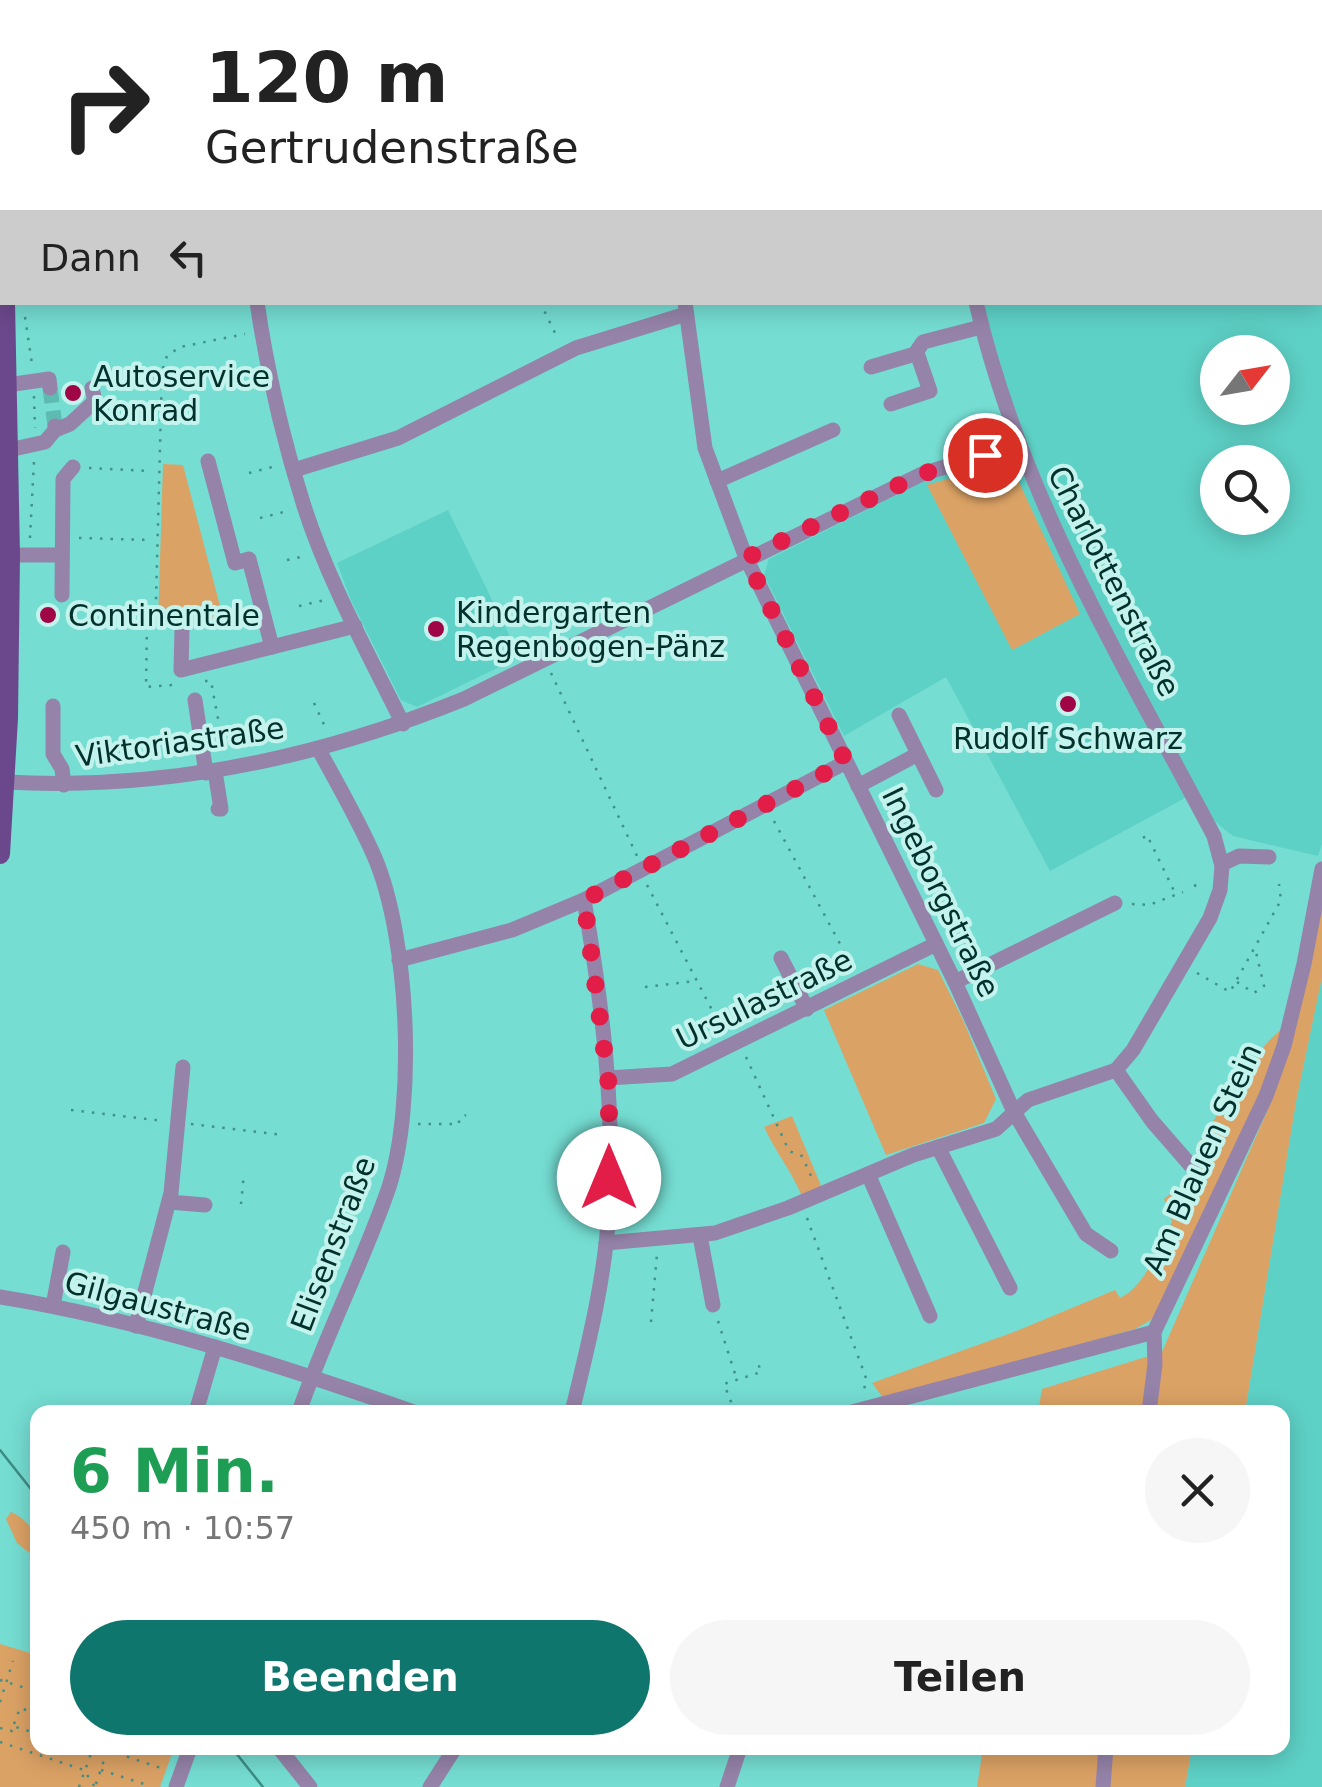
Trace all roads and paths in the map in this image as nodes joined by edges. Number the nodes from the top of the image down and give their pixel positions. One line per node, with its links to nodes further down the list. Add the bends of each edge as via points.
1 (5, 305): 11 (main road)
2 (257, 305): 7 (street)
3 (541, 305): 9 (path)
4 (977, 305): 6 (street, Charlottenstraße)
5 (686, 308): 9 (street); 24 (street, Ingeborgstraße, via 705,448)
6 (981, 327): 8 (street, via 923,342); 17 (street, Charlottenstraße)
7 (261, 330): 20 (street); 40 (path, via 180,347 166,356 162,371 156,600 147,624 146,687)
8 (918, 352): 10 (street); 14 (street, via 930,392)
9 (565, 353): 20 (street, via 398,438)
10 (871, 367)
11 (4, 385): 12 (street, via 49,380); 18 (main road)
12 (50, 388)
13 (92, 388): 18 (street, via 95,401 70,424 55,428 45,442)
14 (891, 404)
15 (0, 410): 18 (main road)
16 (832, 430): 24 (street)
17 (1017, 445): 31 (street, Viktoriastraße, via 922,474); 59 (street, Charlottenstraße, via 1062,546 1214,836)
18 (9, 450): 29 (main road)
19 (208, 461): 37 (street, via 235,563 250,559)
20 (293, 466): 23 (path); 25 (street)
21 (72, 467): 22 (path); 27 (street, via 63,479)
22 (151, 471)
23 (249, 473)
24 (717, 482): 31 (street, Ingeborgstraße)
25 (304, 507): 26 (path); 33 (street)
26 (260, 518)
27 (62, 538): 28 (path); 30 (street)
28 (150, 540)
29 (10, 555): 30 (street); 50 (main road)
30 (62, 555): 32 (street)
31 (746, 558): 38 (street, Viktoriastraße); 48 (street, Ingeborgstraße)
32 (62, 595)
33 (341, 596): 34 (path); 35 (street)
34 (299, 606)
35 (355, 626): 37 (street); 45 (street)
36 (182, 629): 37 (street, via 181,670)
37 (272, 647)
38 (544, 658): 45 (street, Viktoriastraße); 61 (path)
39 (194, 682): 49 (path, via 211,681)
40 (178, 684)
41 (194, 700): 49 (street)
42 (314, 704): 46 (path)
43 (53, 706): 51 (street, via 52,754)
44 (899, 715): 47 (street)
45 (403, 724): 46 (street, Viktoriastraße)
46 (326, 748): 49 (street, Viktoriastraße); 70 (street, Elisenstraße, via 376,860)
47 (918, 754): 52 (street); 53 (street)
48 (846, 762): 52 (street, Ingeborgstraße); 54 (street)
49 (216, 771): 51 (street, Viktoriastraße); 55 (street)
50 (5, 782): 51 (street, Viktoriastraße); 57 (main road)
51 (64, 785)
52 (858, 786): 67 (street, Ingeborgstraße)
53 (936, 790)
54 (765, 804): 61 (street); 73 (path)
55 (218, 809)
56 (1142, 838): 64 (path, via 1147,835)
57 (0, 854)
58 (1269, 857): 59 (street, via 1239,856)
59 (1222, 864): 71 (street, via 1210,918)
60 (1322, 868): 106 (street, Am Blauen Stein, via 1284,1046 1266,1096)
61 (641, 870): 65 (street); 72 (path)
62 (1279, 884): 68 (path, via 1280,900)
63 (1183, 892): 64 (path)
64 (1176, 895): 66 (path, via 1149,905)
65 (584, 900): 70 (street, via 512,930); 81 (street)
66 (1115, 902): 74 (street)
67 (936, 944): 73 (street, Ursulastraße); 74 (street, Ingeborgstraße)
68 (1255, 946): 75 (path); 75 (path, via 1264,986 1254,993)
69 (780, 958): 77 (street)
70 (399, 960): 84 (street, Elisenstraße, via 406,1024)
71 (1183, 964): 75 (path, via 1230,992); 80 (street)
72 (697, 981): 76 (path); 78 (path)
73 (861, 982): 77 (street, Ursulastraße)
74 (955, 982): 82 (street, Ingeborgstraße)
75 (1236, 982)
76 (645, 987)
77 (807, 1008): 78 (street, Ursulastraße)
78 (735, 1044): 81 (street, Ursulastraße, via 672,1074); 89 (path, via 789,1152 802,1156)
79 (183, 1067): 90 (street)
80 (1116, 1070): 82 (street, via 1028,1100); 86 (street)
81 (608, 1078): 96 (street)
82 (1014, 1112): 85 (street, via 996,1129); 97 (street, Ingeborgstraße, via 1086,1234)
83 (466, 1115): 84 (path, via 459,1124)
84 (402, 1124): 109 (street, Elisenstraße, via 388,1188)
85 (938, 1147): 88 (street); 99 (street)
86 (1192, 1167)
87 (244, 1173): 92 (path)
88 (868, 1174): 89 (street); 103 (street)
89 (819, 1195): 91 (street)
90 (169, 1202): 93 (street); 105 (street)
91 (801, 1202): 94 (street); 111 (path, via 866,1378 864,1390)
92 (241, 1204)
93 (205, 1205)
94 (700, 1236): 95 (street); 102 (street)
95 (658, 1240): 96 (street); 104 (path)
96 (606, 1242): 115 (street)
97 (1111, 1251)
98 (64, 1252): 101 (street)
99 (1010, 1288)
100 (0, 1298): 101 (street, Gilgaustraße)
101 (53, 1306): 105 (street, Gilgaustraße)
102 (713, 1306): 110 (path)
103 (930, 1316)
104 (651, 1322)
105 (136, 1326): 107 (street, Gilgaustraße)
106 (1154, 1332): 111 (street); 118 (street, Am Blauen Stein)
107 (215, 1348): 109 (street, Gilgaustraße); 112 (street)
108 (756, 1360): 110 (path, via 761,1372)
109 (312, 1376): 113 (street, Elisenstraße); 114 (street, Gilgaustraße)
110 (737, 1380): 116 (path, via 724,1384)
111 (876, 1400): 117 (street)
112 (198, 1405)
113 (302, 1405)
114 (394, 1405)
115 (574, 1405)
116 (732, 1405)
117 (866, 1405)
118 (1150, 1405)
119 (14, 1661): 121 (path)
120 (0, 1680): 121 (path)
121 (7, 1682): 122 (path); 123 (path)
122 (30, 1689)
123 (0, 1702)
124 (30, 1711): 125 (path, via 20,1708)
125 (14, 1726): 126 (path); 127 (path)
126 (0, 1728)
127 (30, 1731)
128 (0, 1742): 129 (path)
129 (30, 1752)
130 (39, 1755): 140 (path)
131 (90, 1755): 140 (path)
132 (106, 1755): 141 (path)
133 (125, 1755): 139 (path)
134 (187, 1755): 146 (street)
135 (285, 1755): 147 (street)
136 (451, 1755): 148 (street)
137 (739, 1755): 142 (street)
138 (1105, 1755): 149 (street)
139 (161, 1768)
140 (84, 1770): 143 (path); 144 (path)
141 (101, 1770): 144 (path); 145 (path)
142 (733, 1785)
143 (79, 1787)
144 (95, 1787)
145 (143, 1787)
146 (176, 1787)
147 (310, 1787)
148 (430, 1787)
149 (1103, 1787)

